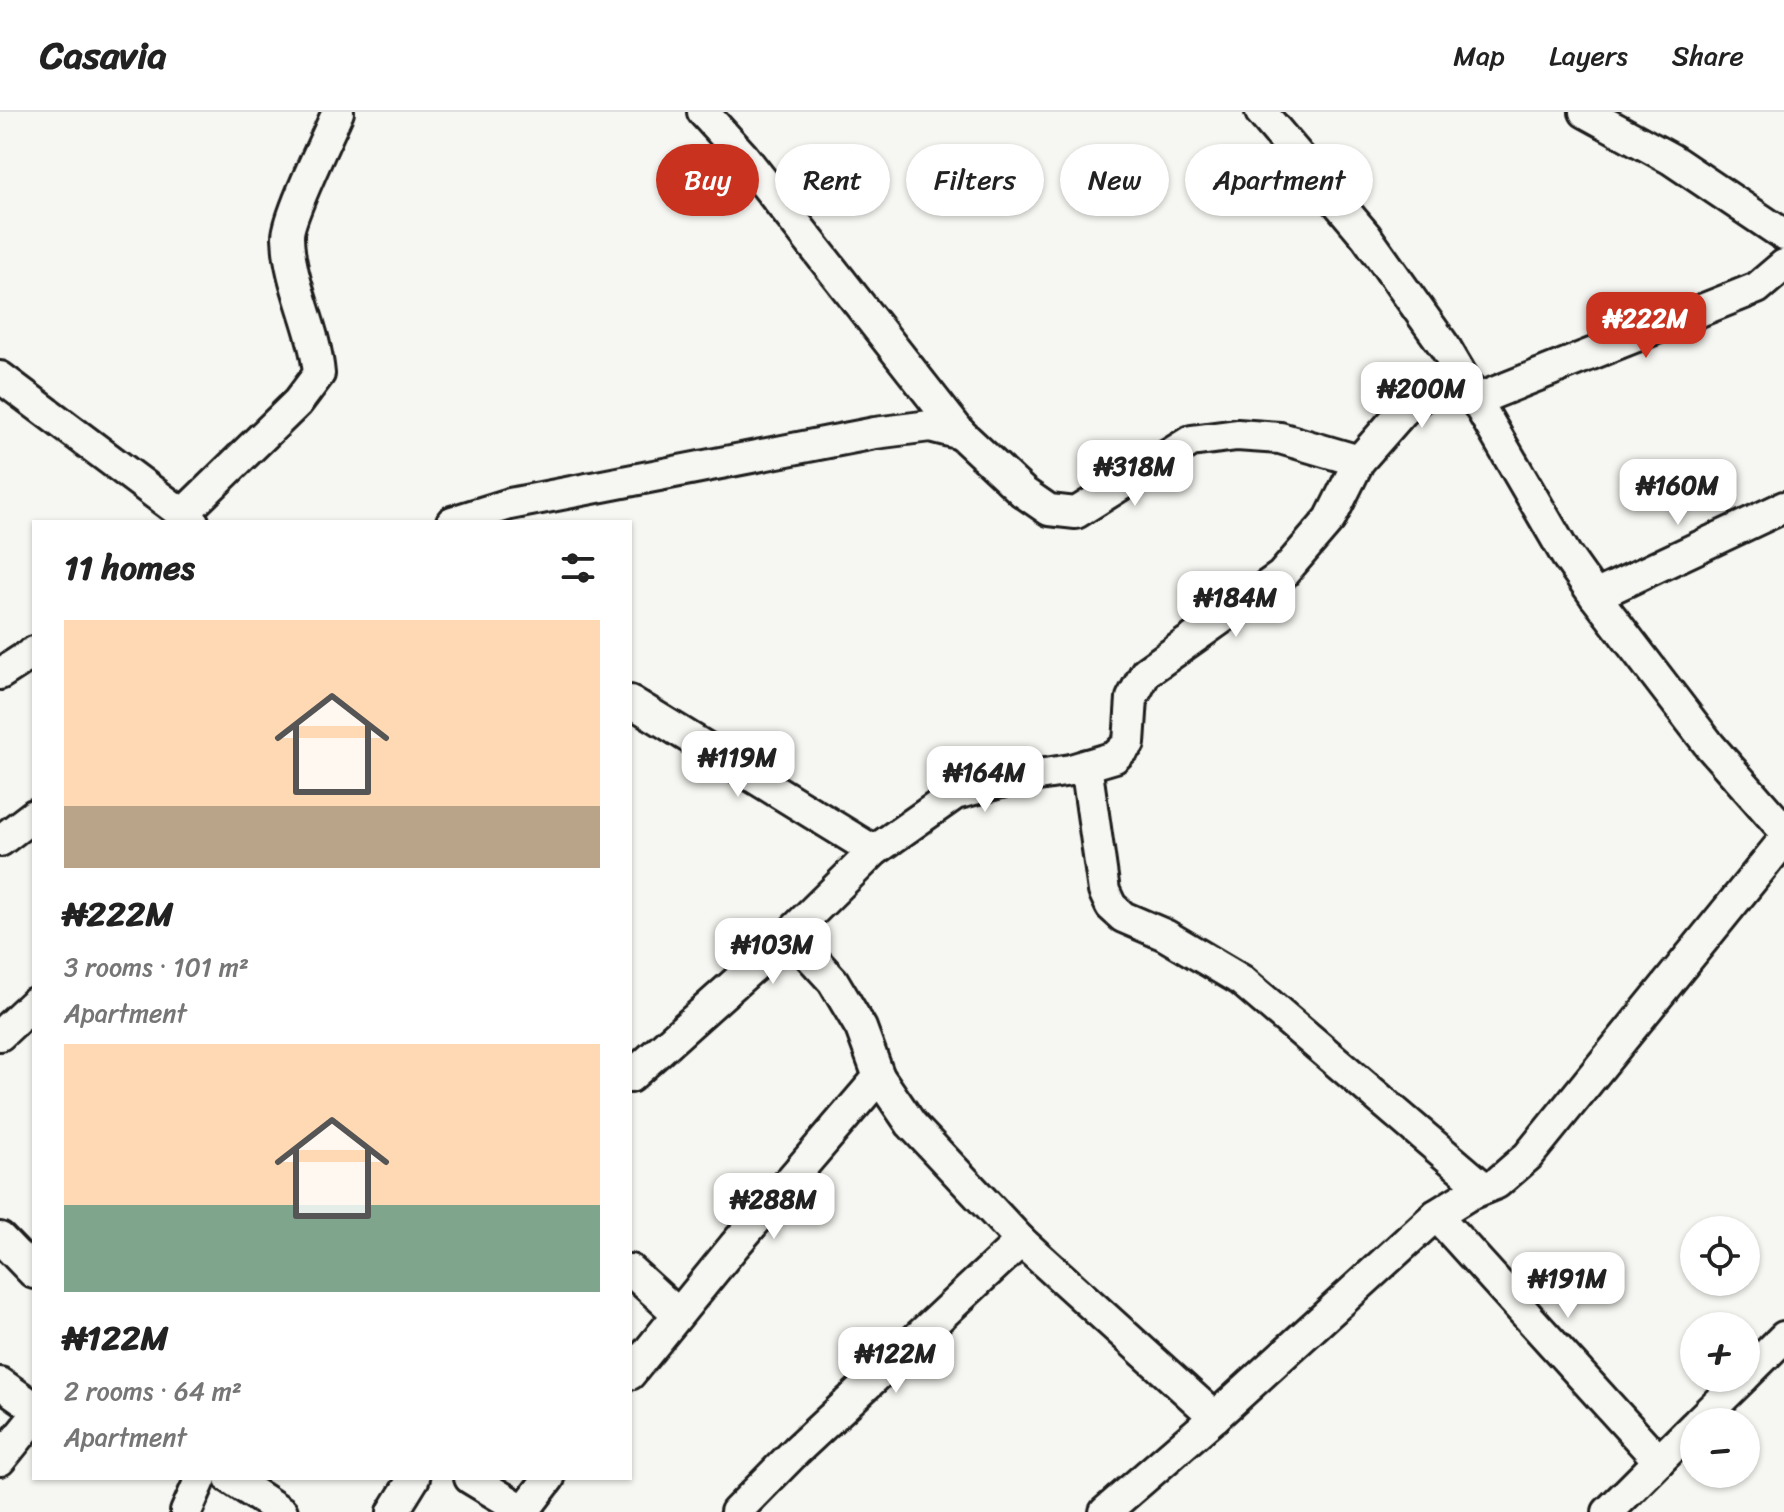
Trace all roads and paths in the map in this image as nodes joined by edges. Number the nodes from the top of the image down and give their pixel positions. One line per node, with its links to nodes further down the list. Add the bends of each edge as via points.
1 (338, 112): 13 (street, via 287,233 319,374)
2 (703, 112): 10 (street)
3 (1261, 112): 7 (street, via 1366,236)
4 (1585, 112): 5 (street, via 1671,159)
5 (1784, 235)
6 (1784, 265): 9 (street, via 1757,288)
7 (1457, 368): 9 (street); 11 (street, via 1403,411)
8 (0, 377): 13 (street)
9 (1476, 400): 15 (street)
10 (961, 434): 11 (street, via 1049,510 1076,513 1191,441 1237,435 1280,438); 14 (street, via 930,426 875,433 510,504)
11 (1359, 461): 19 (street, via 1330,519 1281,576 1146,672 1132,698 1129,743 1115,757)
12 (1784, 507): 15 (street)
13 (188, 518)
14 (458, 520)
15 (1595, 596): 21 (street, via 1710,746)
16 (32, 653): 17 (street)
17 (0, 674)
18 (632, 702): 24 (street)
19 (1086, 765): 24 (street, via 955,794); 28 (street, via 1104,891 1111,906 1241,980)
20 (32, 817): 23 (street)
21 (1784, 830)
22 (1784, 840): 28 (street, via 1528,1156)
23 (0, 841)
24 (874, 851): 25 (street)
25 (790, 934): 26 (street); 27 (street, via 833,981 861,1028)
26 (632, 1075)
27 (879, 1077): 30 (street, via 911,1124); 32 (street)
28 (1484, 1188): 29 (street)
29 (1436, 1215): 40 (street); 44 (street)
30 (1021, 1241): 40 (street); 55 (street)
31 (632, 1272): 32 (street)
32 (678, 1314): 35 (street)
33 (1784, 1337): 34 (street)
34 (1760, 1360)
35 (632, 1372)
36 (0, 1383): 38 (street)
37 (1728, 1392): 39 (street)
38 (32, 1406)
39 (1712, 1408)
40 (1215, 1417): 56 (street)
41 (32, 1420): 43 (street)
42 (1680, 1440): 44 (street)
43 (0, 1460)
44 (1659, 1461): 50 (street)
45 (200, 1480): 52 (street)
46 (233, 1480): 53 (street)
47 (413, 1480): 54 (street)
48 (473, 1480): 51 (street)
49 (547, 1480): 51 (street)
50 (1621, 1508)
51 (524, 1511)
52 (186, 1512)
53 (282, 1512)
54 (393, 1512)
55 (736, 1512)
56 (1105, 1512)

